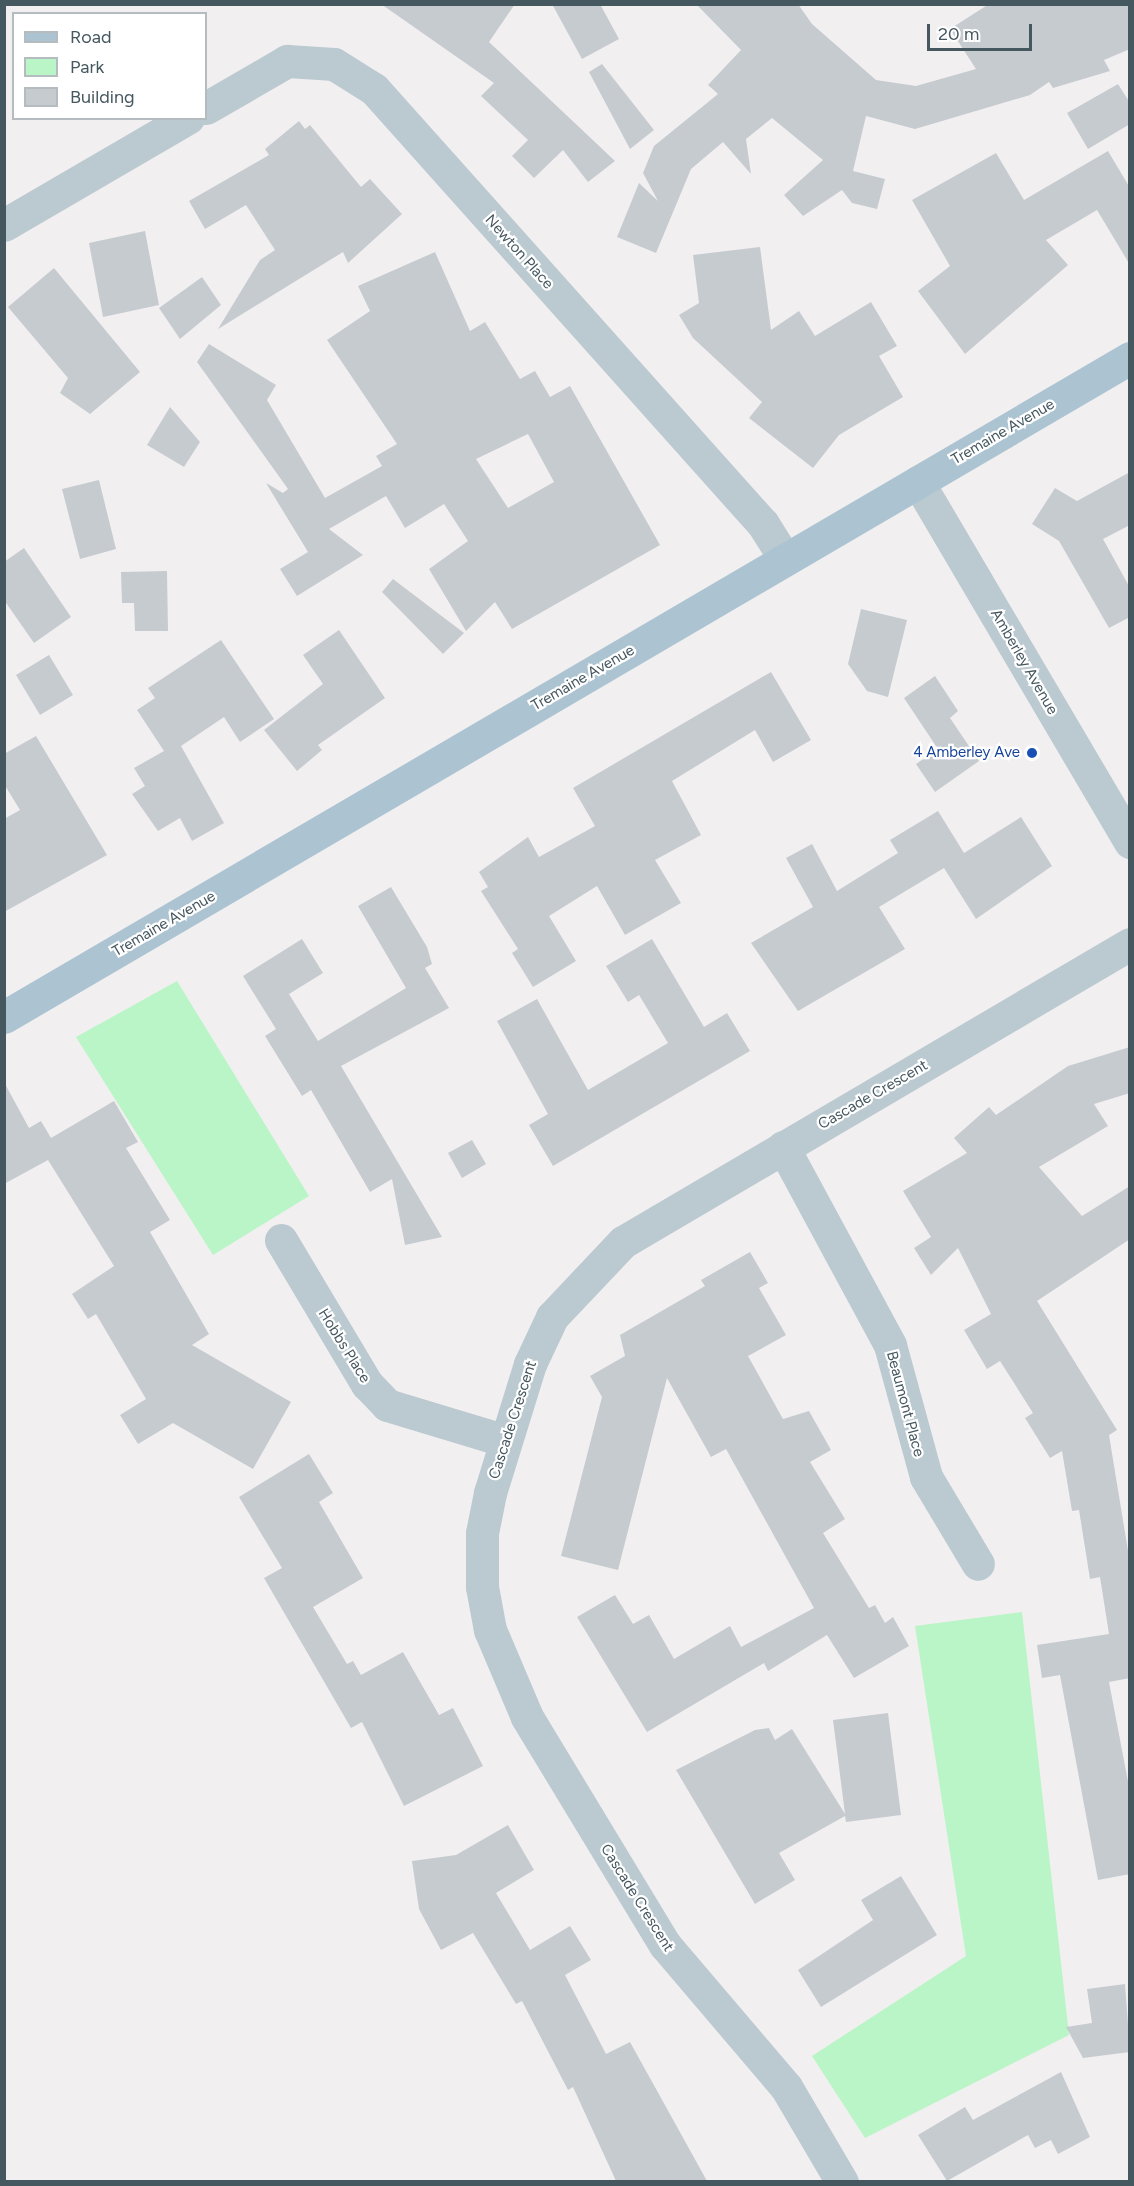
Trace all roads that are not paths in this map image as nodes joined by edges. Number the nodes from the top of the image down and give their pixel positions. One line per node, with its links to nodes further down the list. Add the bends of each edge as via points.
1 (207, 107): 6 (street, Newton Place, via 287,61 334,64 374,89 763,524)
2 (185, 120): 3 (street)
3 (4, 225)
4 (1130, 358): 5 (main road, Tremaine Avenue)
5 (918, 482): 6 (main road, Tremaine Avenue); 7 (street, Amberley Avenue)
6 (785, 559): 9 (main road, Tremaine Avenue)
7 (1130, 842)
8 (1130, 944): 10 (street, Cascade Crescent)
9 (4, 1017)
10 (783, 1147): 12 (street, Cascade Crescent, via 623,1242 581,1280 552,1317); 13 (street, Beaumont Place, via 890,1345 926,1477)
11 (281, 1240): 12 (street, Hobbs Place, via 366,1384 387,1405)
12 (503, 1440): 14 (street, Cascade Crescent, via 482,1533 482,1587 505,1673 665,1945 786,2087)
13 (978, 1564)
14 (842, 2181)

